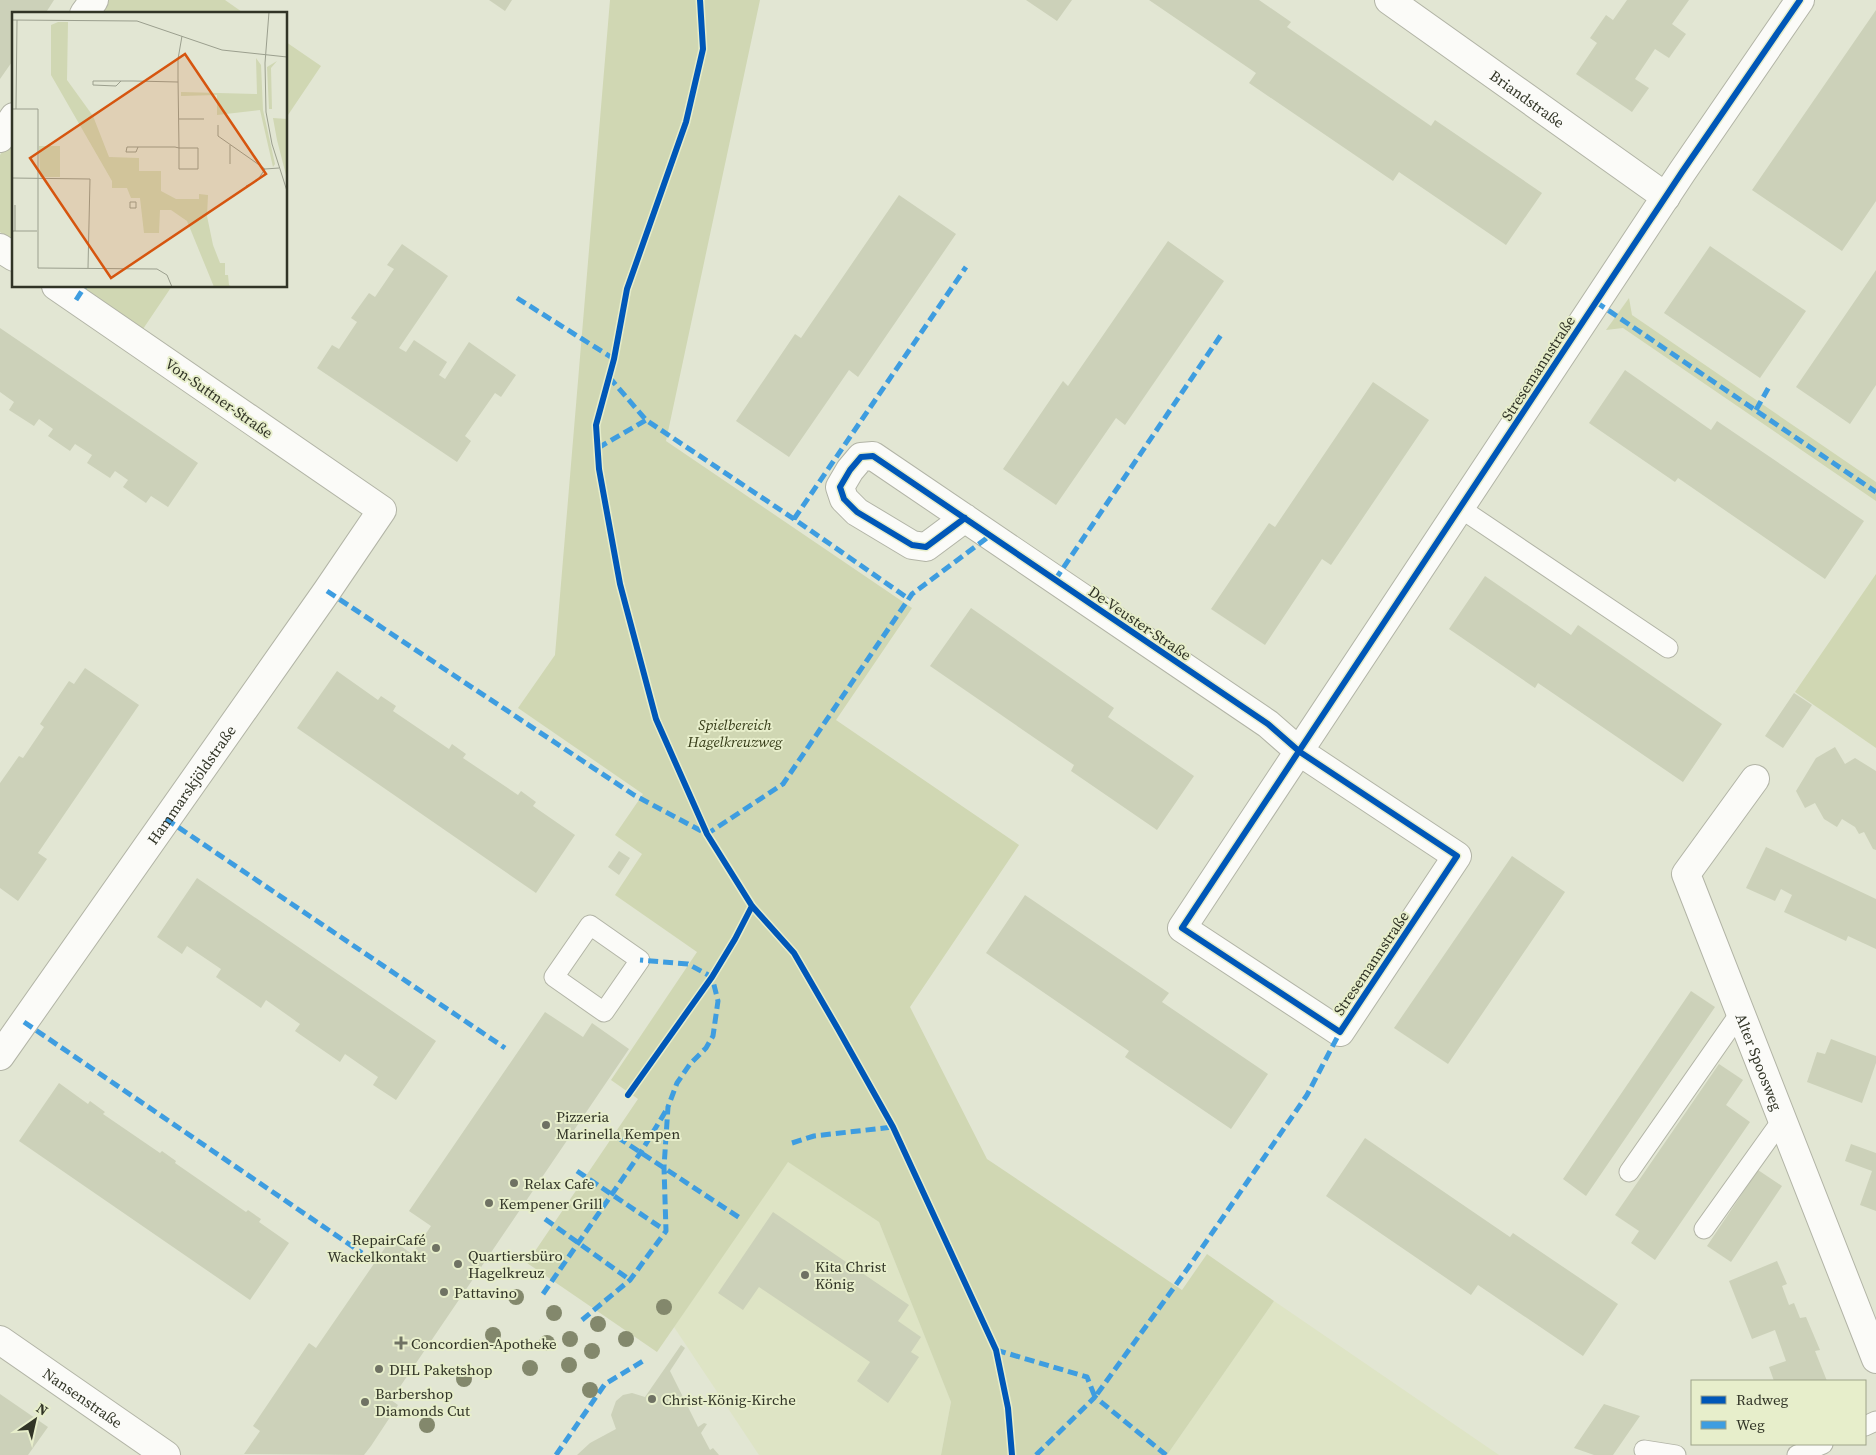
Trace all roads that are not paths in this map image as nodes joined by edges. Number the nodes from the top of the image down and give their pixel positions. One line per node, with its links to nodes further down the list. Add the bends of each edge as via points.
1 (94, 0): 4 (street)
2 (1389, 0): 7 (street, Briandstraße)
3 (1800, 0): 7 (street, Stresemannstraße)
4 (85, 12)
5 (12, 120): 6 (street)
6 (0, 138)
7 (1666, 197): 11 (street, Stresemannstraße)
8 (0, 248): 9 (street)
9 (12, 256)
10 (59, 288): 12 (street, Von-Suttner-Straße)
11 (1460, 508): 14 (lane); 15 (street, Stresemannstraße)
12 (382, 510): 19 (street, Hammarskjöldstraße)
13 (965, 518): 15 (street, De-Veuster-Straße, via 1268,724)
14 (1668, 648)
15 (1300, 752): 15 (street, Stresemannstraße, via 1182,928 1340,1032 1457,856)
16 (1755, 778): 18 (street, Alter Spoosweg, via 1686,874)
17 (554, 977): 17 (lane, via 590,925 640,960 604,1012)
18 (1740, 1013): 20 (street, Alter Spoosweg); 21 (lane)
19 (0, 1056)
20 (1782, 1120): 22 (lane); 24 (street, Alter Spoosweg)
21 (1629, 1172)
22 (1704, 1230)
23 (0, 1340): 27 (street, Nansenstraße)
24 (1876, 1359)
25 (1821, 1445): 29 (lane)
26 (1644, 1450): 28 (lane)
27 (166, 1455)
28 (1676, 1455)
29 (1797, 1455)

